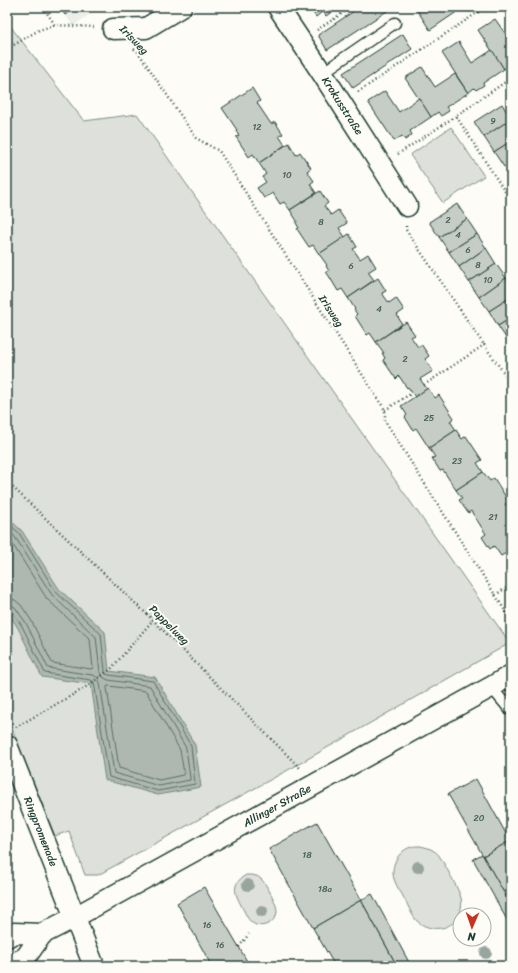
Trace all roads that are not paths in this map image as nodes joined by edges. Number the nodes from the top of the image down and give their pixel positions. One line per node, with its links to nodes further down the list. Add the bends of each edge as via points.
1 (181, 7): 4 (street, via 146,28)
2 (278, 7): 5 (street, Krokusstraße)
3 (395, 23): 5 (lane)
4 (112, 29)
5 (322, 73): 6 (street, Krokusstraße)
6 (407, 206)
7 (511, 675): 8 (street, Allinger Straße)
8 (491, 687): 9 (lane); 11 (street, Allinger Straße)
9 (511, 711)
10 (10, 736): 11 (street, Ringpromenade)
11 (76, 917): 12 (street, Allinger Straße); 15 (street, Ringpromenade)
12 (42, 934): 13 (street, Allinger Straße, via 14,933); 14 (street, Allinger Straße, via 26,957)
13 (7, 937)
14 (10, 966)
15 (94, 966)

